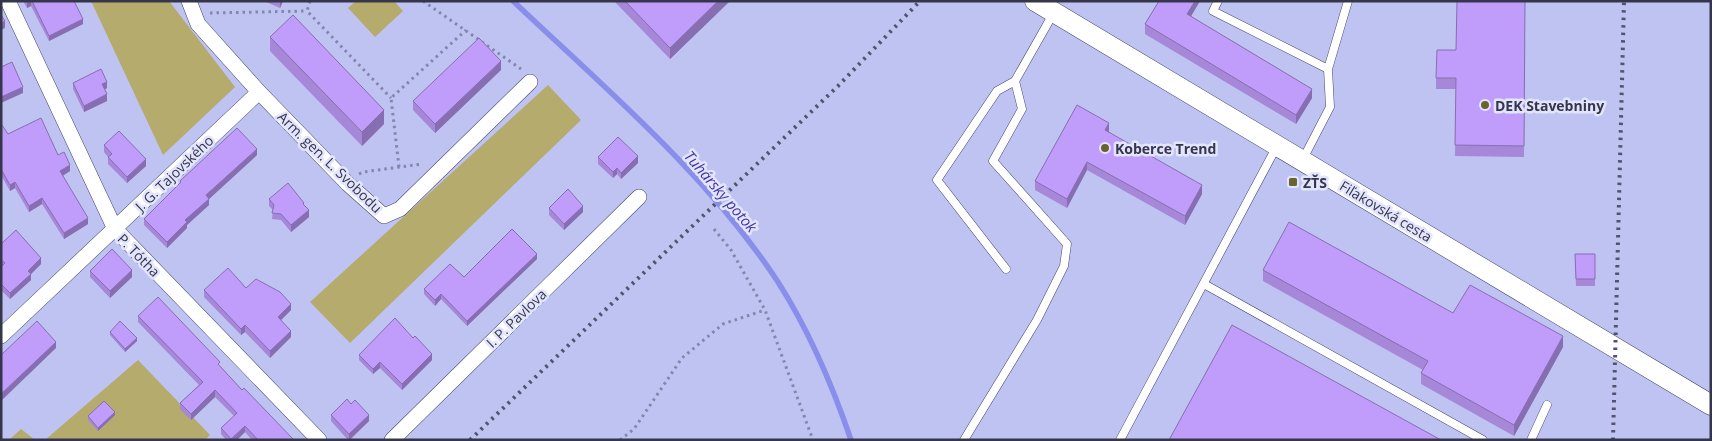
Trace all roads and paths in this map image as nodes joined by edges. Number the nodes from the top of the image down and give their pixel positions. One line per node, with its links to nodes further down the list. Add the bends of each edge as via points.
1 (8, 1): 22 (street, P. Tótha)
2 (310, 1): 8 (path)
3 (423, 1): 10 (path)
4 (1036, 1): 9 (street, Fiľakovská cesta)
5 (1218, 1): 11 (lane, via 1214,10)
6 (1348, 1): 11 (lane)
7 (192, 7): 8 (path); 14 (street, Arm. gen. L. Svobodu, via 198,24)
8 (307, 11): 15 (path)
9 (1054, 12): 12 (lane); 16 (street, Fiľakovská cesta)
10 (466, 30): 13 (path, via 526,72); 15 (path)
11 (1328, 69): 17 (lane, via 1330,107)
12 (1015, 80): 24 (lane, via 997,91 937,180); 34 (lane, via 1022,110 993,161 1067,244 1064,266 1037,320)
13 (530, 82): 19 (street, Arm. gen. L. Svobodu)
14 (259, 92): 20 (street, Arm. gen. L. Svobodu); 22 (street, J. G. Tajovského)
15 (391, 98): 18 (path)
16 (1278, 146): 17 (street, Fiľakovská cesta); 25 (lane)
17 (1302, 161): 29 (street, Fiľakovská cesta)
18 (400, 167): 19 (path, via 428,163); 20 (path, via 363,172)
19 (441, 170): 20 (street, Arm. gen. L. Svobodu, via 400,209 384,216)
20 (345, 181)
21 (639, 197): 31 (street, I. P. Pavlova)
22 (115, 229): 27 (street, J. G. Tajovského); 30 (street, P. Tótha)
23 (714, 229): 26 (path)
24 (1006, 270)
25 (1204, 284): 35 (lane); 36 (lane)
26 (765, 310): 32 (path, via 723,324 682,358 634,429); 33 (path)
27 (1, 336)
28 (1548, 405): 37 (lane)
29 (1711, 405)
30 (319, 440)
31 (392, 440)
32 (620, 440)
33 (813, 440)
34 (964, 440)
35 (1120, 440)
36 (1483, 440)
37 (1531, 440)

